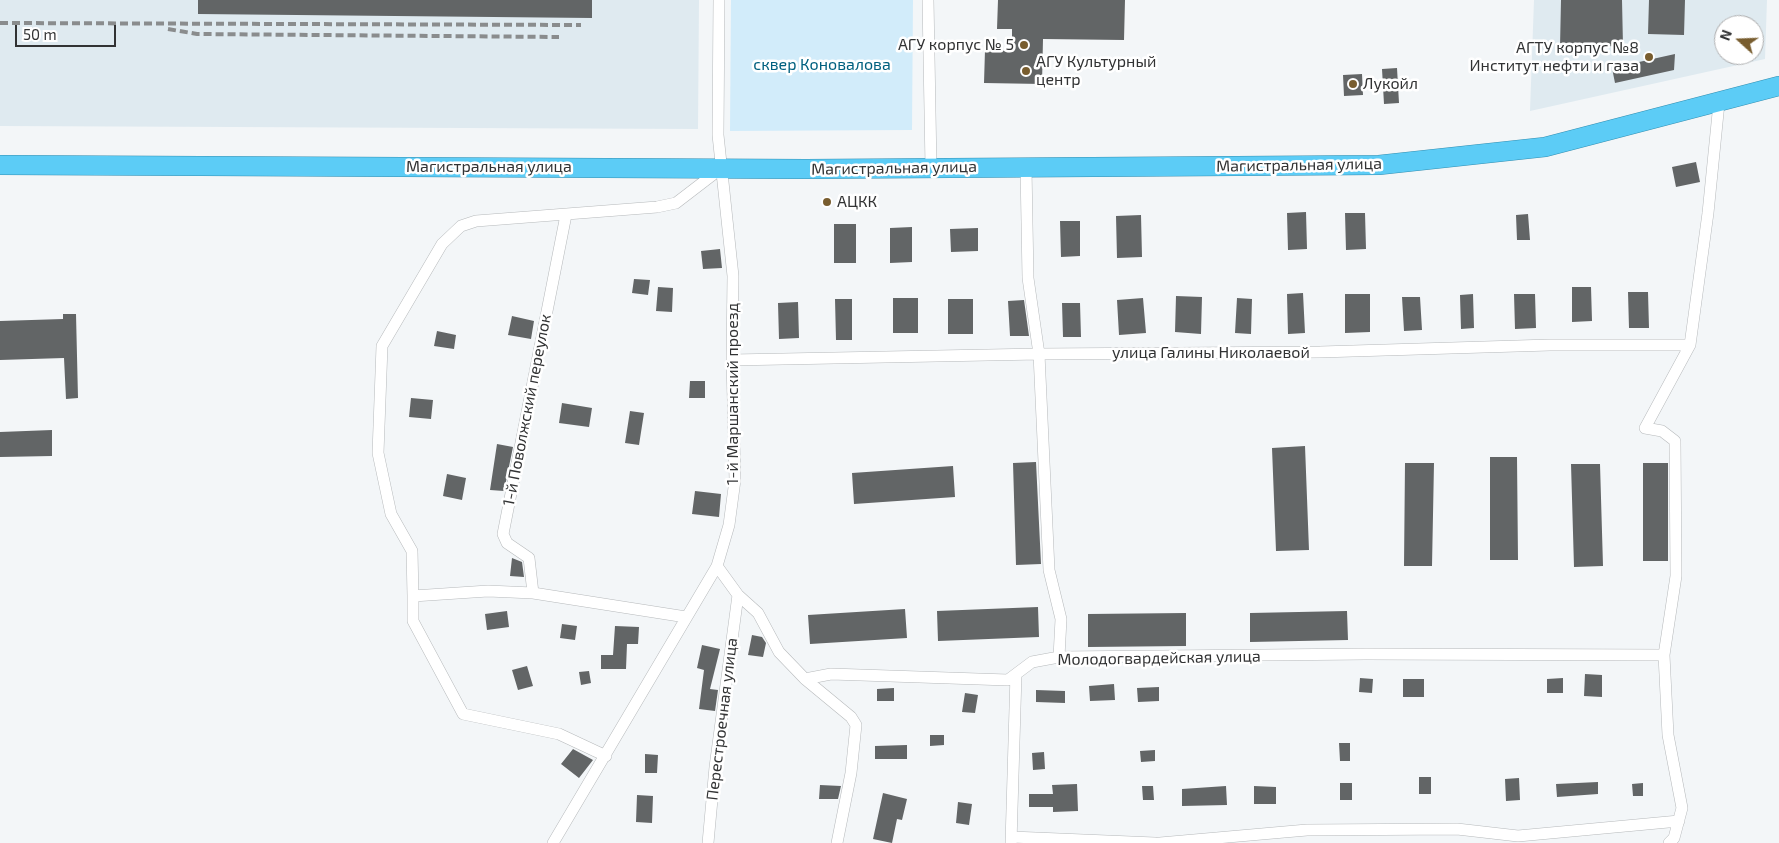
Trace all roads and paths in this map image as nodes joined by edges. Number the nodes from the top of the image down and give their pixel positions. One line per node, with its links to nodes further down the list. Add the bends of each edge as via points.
1 (718, 0): 8 (street, 1-й Маршанский проезд)
2 (928, 0): 6 (street)
3 (1779, 86): 4 (highway, Магистральная улица)
4 (1719, 103): 7 (highway, Магистральная улица, via 1545,147 1379,165); 10 (street)
5 (0, 165): 8 (highway, Магистральная улица)
6 (932, 167): 7 (highway, Магистральная улица); 8 (highway, Магистральная улица)
7 (1026, 168): 11 (street, via 1028,278)
8 (721, 169): 9 (street, via 676,203); 12 (street, 1-й Маршанский проезд, via 734,276)
9 (566, 215): 14 (street, 1-й Поволжский переулок, via 503,534 507,542 529,558); 16 (street, via 476,221 460,226 442,244 382,346 378,453 391,514 412,551)
10 (1690, 345): 11 (street, улица Галины Николаевой); 18 (street, via 1645,428 1662,431 1676,441 1676,576)
11 (1039, 354): 12 (street, улица Галины Николаевой); 19 (street, via 1049,570 1061,619)
12 (732, 360): 13 (street, 1-й Маршанский проезд, via 736,480 729,524)
13 (717, 566): 15 (street); 17 (street, 1-й Маршанский проезд)
14 (533, 593): 16 (street, via 488,591); 17 (street)
15 (738, 595): 21 (street, via 758,613 779,652); 26 (street, Перестроечная улица)
16 (414, 596): 22 (street, via 412,621 464,714 559,734)
17 (686, 617): 22 (street, 1-й Маршанский проезд)
18 (1664, 655): 19 (street, Молодогвардейская улица); 23 (street, via 1668,735 1682,808)
19 (1059, 657): 20 (street, Молодогвардейская улица, via 1032,662)
20 (1016, 674): 21 (street, Молодогвардейская улица, via 1008,680 831,674); 24 (street)
21 (805, 679): 27 (street, via 851,717 856,725 851,774)
22 (606, 756): 25 (street, 1-й Маршанский проезд)
23 (1679, 821): 29 (street, via 1518,836 1457,829 1307,830); 30 (street)
24 (1011, 840): 28 (street)
25 (553, 843)
26 (708, 843)
27 (837, 843)
28 (1155, 843)
29 (1160, 843)
30 (1669, 843)

